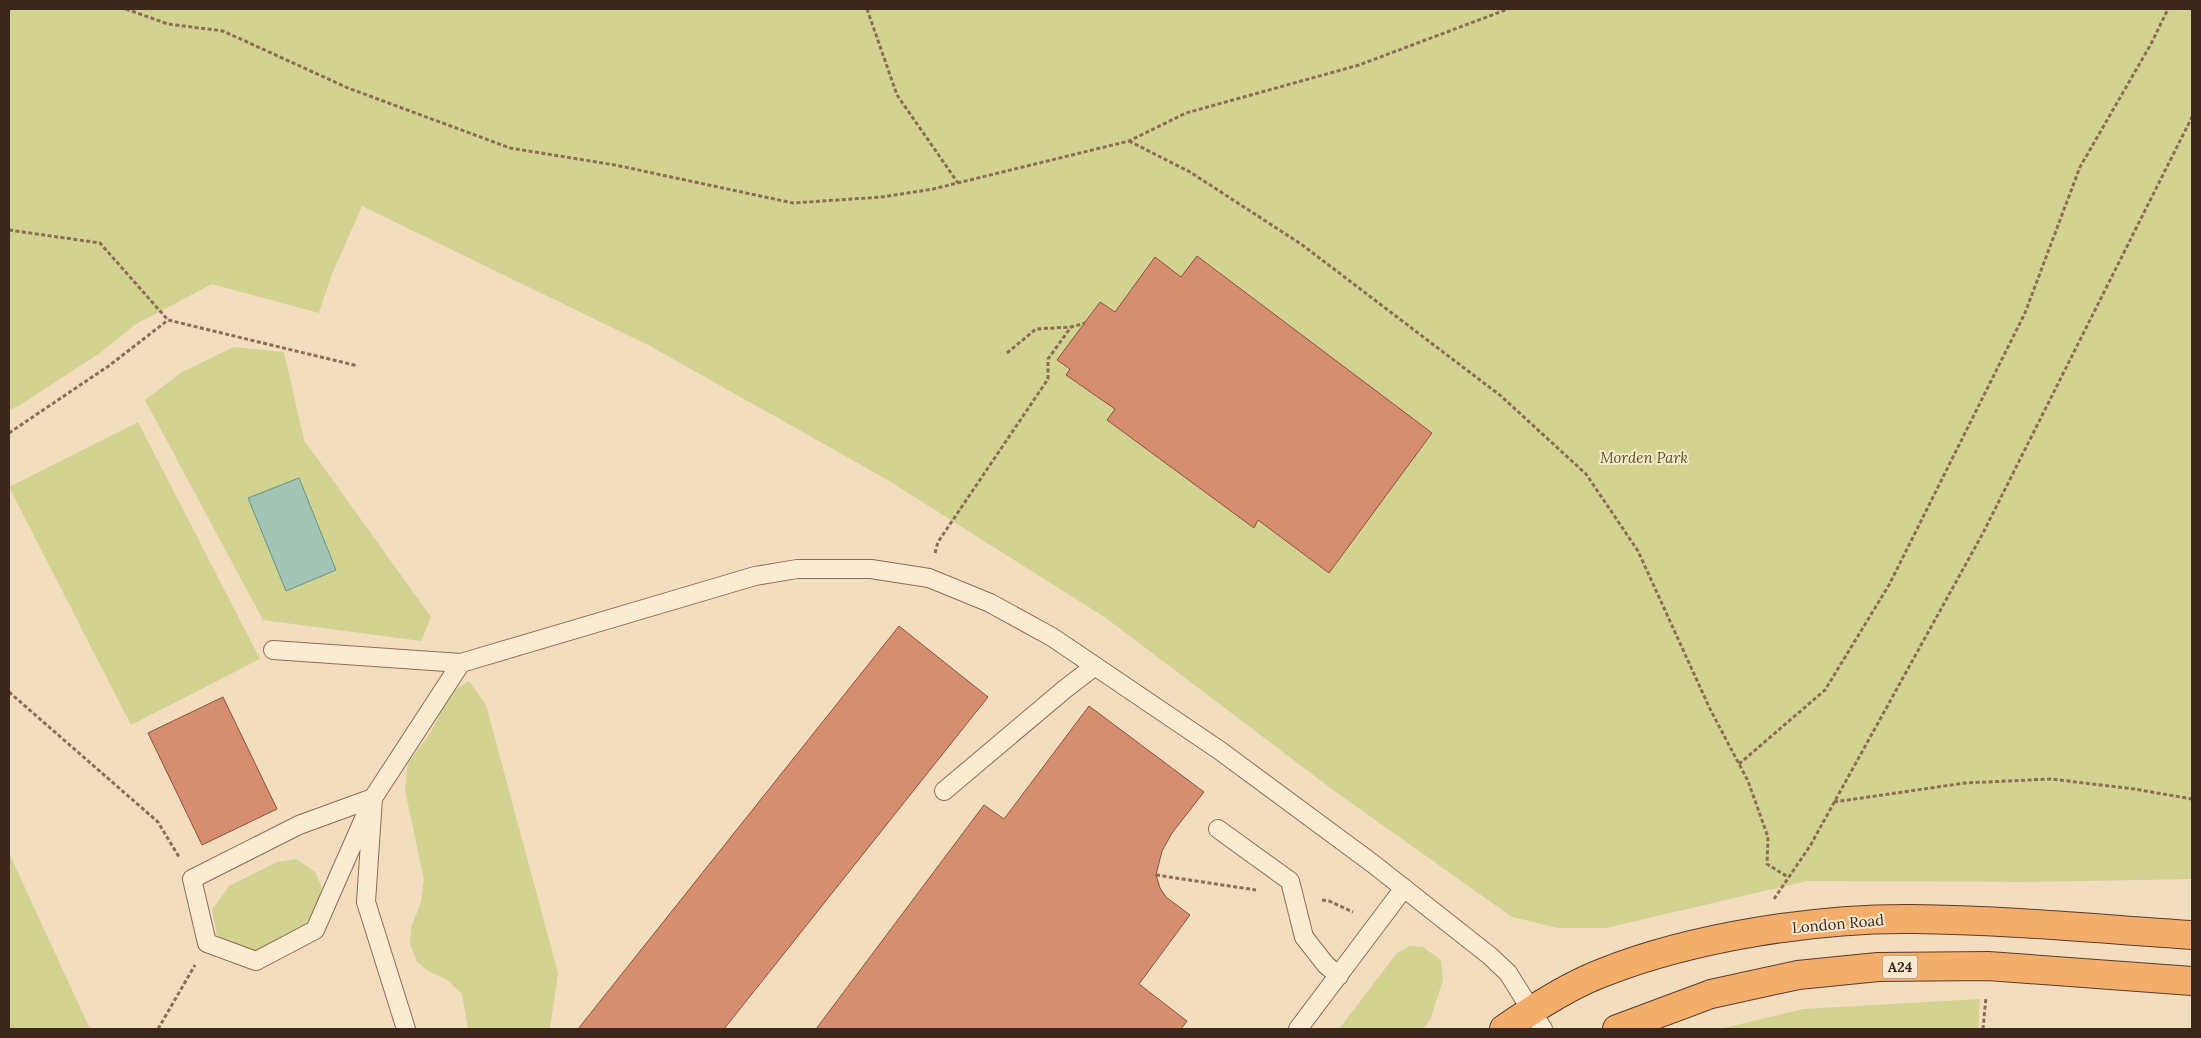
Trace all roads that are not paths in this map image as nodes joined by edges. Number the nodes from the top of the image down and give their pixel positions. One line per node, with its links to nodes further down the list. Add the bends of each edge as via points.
1 (272, 650): 2 (lane)
2 (461, 663): 3 (lane, via 755,576 797,569 871,569 928,578 990,603); 5 (lane)
3 (1095, 666): 4 (lane); 7 (lane, via 1219,750)
4 (944, 791)
5 (373, 798): 5 (lane, via 315,930 256,961 208,943 192,879 299,825); 12 (lane, via 366,902)
6 (1218, 829): 9 (lane, via 1290,881 1304,937)
7 (1404, 888): 9 (lane); 11 (lane, via 1508,973)
8 (2192, 935): 11 (highway, London Road, via 1912,918 1838,922 1749,934 1674,949 1601,973)
9 (1339, 976): 13 (lane)
10 (2192, 981): 15 (highway, A24, via 1988,966 1878,967 1798,975 1711,994)
11 (1537, 1020): 14 (highway, London Road)
12 (406, 1029)
13 (1298, 1029)
14 (1504, 1029)
15 (1617, 1029)

